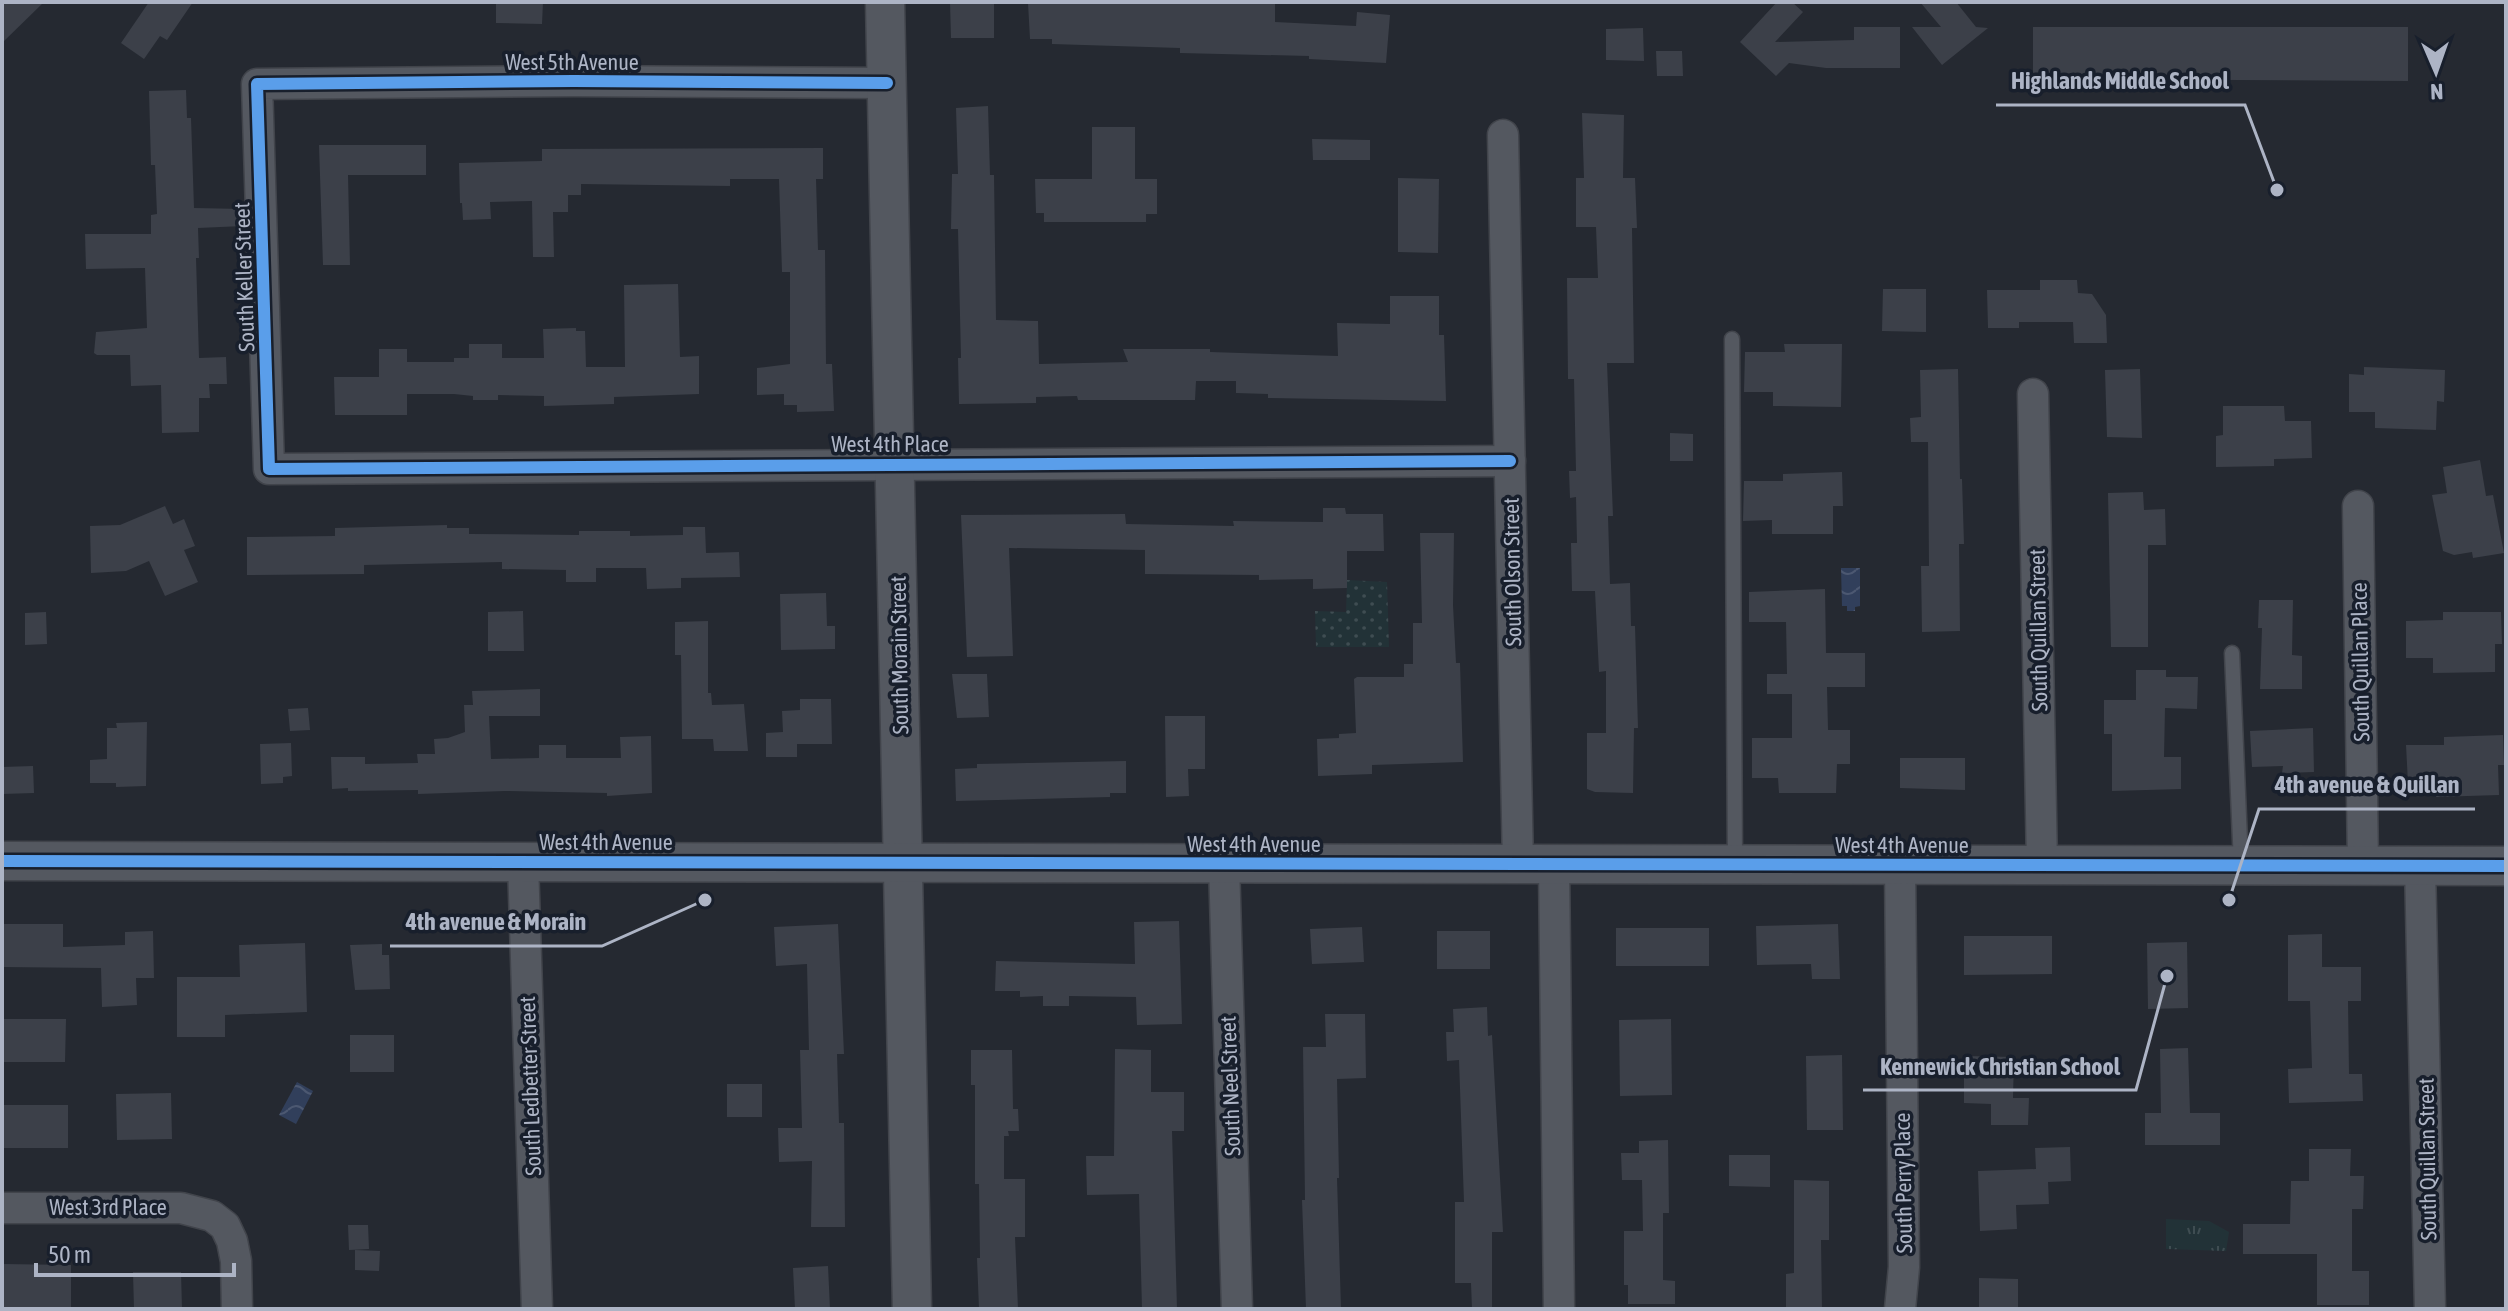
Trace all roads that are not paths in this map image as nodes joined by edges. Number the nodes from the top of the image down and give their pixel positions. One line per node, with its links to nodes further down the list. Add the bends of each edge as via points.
1 (885, 2): 2 (street, South Morain Street)
2 (887, 83): 3 (street, West 5th Avenue); 8 (street, South Morain Street)
3 (257, 84): 9 (street, South Keller Street)
4 (1503, 135): 7 (street, South Olson Street)
5 (1732, 339): 16 (lane)
6 (2033, 394): 19 (street, South Quillan Street)
7 (1510, 461): 8 (street, West 4th Place); 17 (street, South Olson Street)
8 (896, 464): 9 (street, West 4th Place); 14 (street, South Morain Street)
9 (269, 469)
10 (2358, 506): 21 (street, South Quillan Place)
11 (2232, 653): 20 (lane)
12 (2, 861): 13 (street, West 4th Avenue)
13 (523, 862): 14 (street, West 4th Avenue); 26 (street, South Ledbetter Street)
14 (904, 863): 15 (street, West 4th Avenue); 27 (street, South Morain Street)
15 (1224, 864): 17 (street, West 4th Avenue); 28 (street, South Neel Street)
16 (1735, 864): 17 (street, West 4th Avenue); 18 (street, West 4th Avenue)
17 (1536, 865): 29 (street, South Olson Street)
18 (1900, 865): 19 (street, West 4th Avenue); 30 (street, South Perry Place)
19 (2042, 865): 20 (street, West 4th Avenue)
20 (2241, 866): 21 (street, West 4th Avenue)
21 (2363, 866): 22 (street, West 4th Avenue)
22 (2420, 866): 23 (street, West 4th Avenue); 31 (street, South Quillan Street)
23 (2506, 866)
24 (2, 1208): 25 (street, West 3rd Place, via 181,1208 212,1216 232,1241)
25 (237, 1309)
26 (537, 1309)
27 (912, 1309)
28 (1237, 1309)
29 (1559, 1309)
30 (1900, 1309)
31 (2430, 1309)

